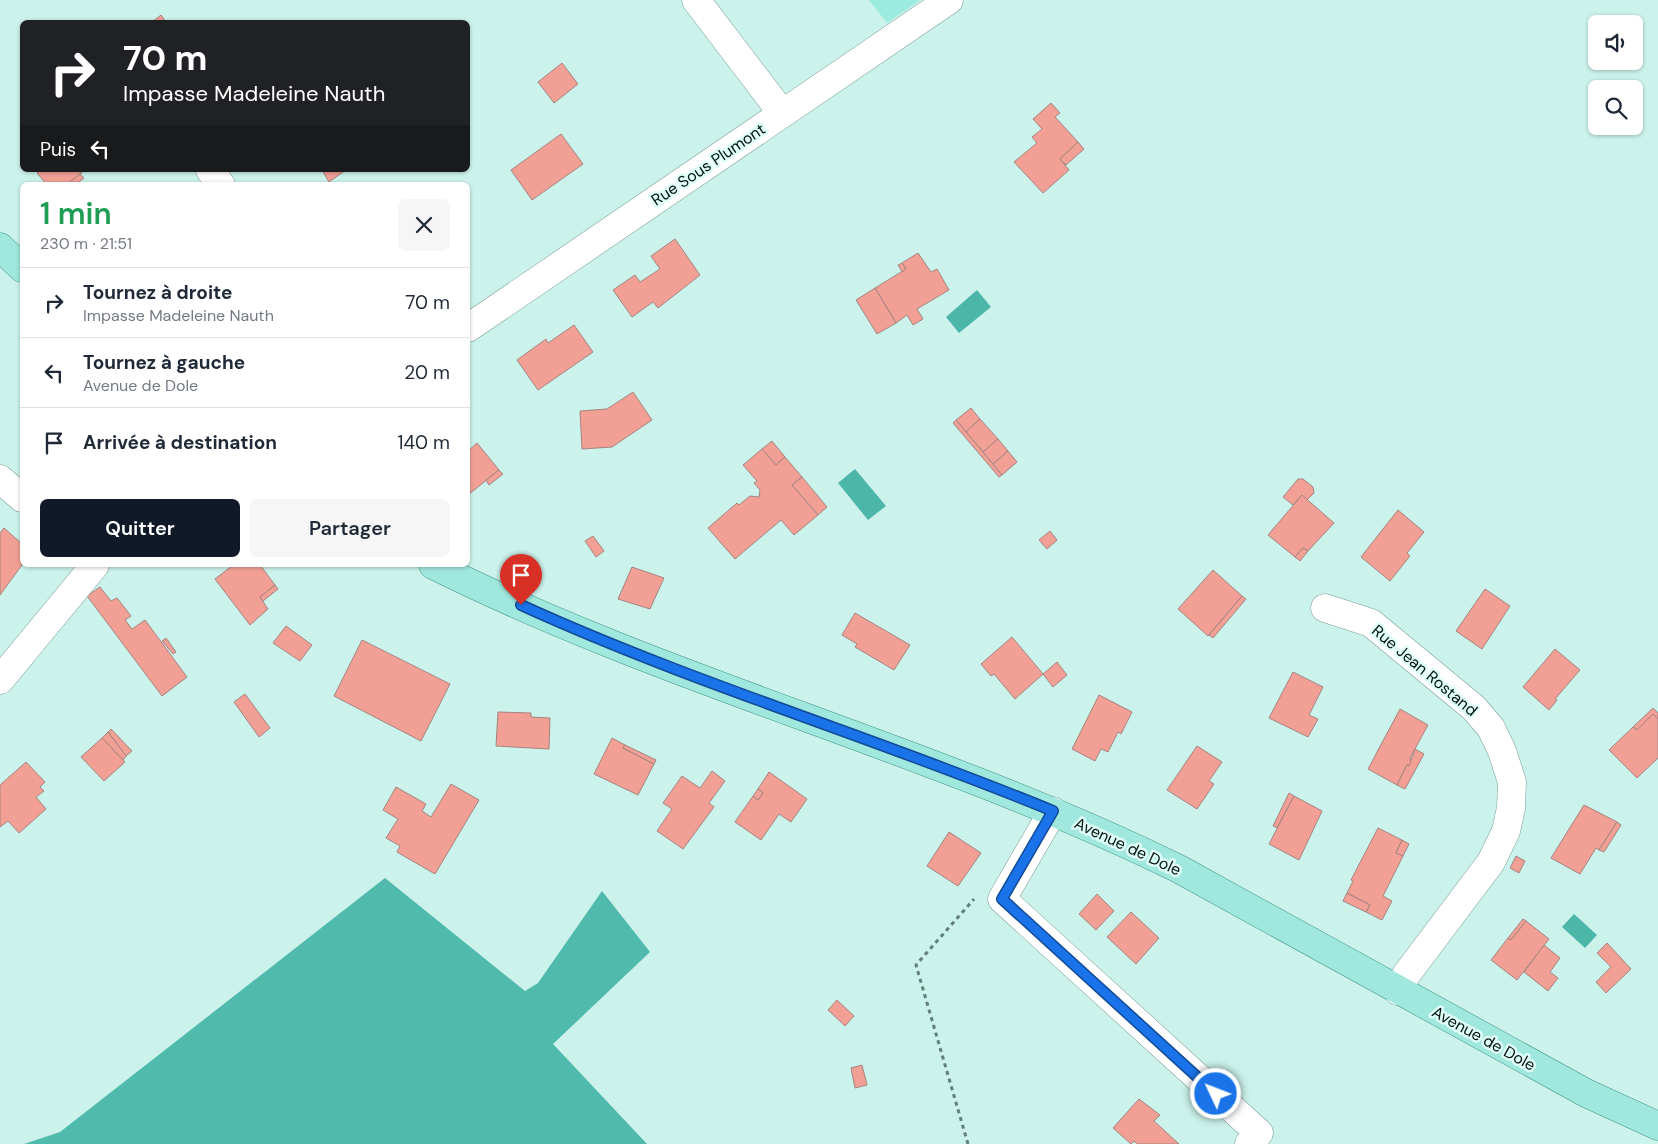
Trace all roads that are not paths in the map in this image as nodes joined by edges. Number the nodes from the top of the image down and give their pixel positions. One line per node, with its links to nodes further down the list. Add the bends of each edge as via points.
1 (696, 0): 3 (street)
2 (949, 0): 3 (street, Rue Sous Plumont)
3 (782, 113): 6 (street, Rue Sous Plumont)
4 (0, 247): 5 (main road)
5 (20, 266)
6 (470, 327)
7 (0, 479): 8 (street)
8 (20, 496)
9 (93, 567): 12 (street)
10 (437, 567): 13 (main road, Avenue de Dole, via 629,653 981,781)
11 (1324, 608): 14 (street, Rue Jean Rostand, via 1371,623 1474,708 1491,728 1512,782 1506,831 1491,862)
12 (0, 680)
13 (1053, 811): 14 (main road, Avenue de Dole, via 1179,869); 16 (street, via 1002,899 1259,1133)
14 (1398, 990): 15 (main road, Avenue de Dole, via 1586,1093)
15 (1658, 1126)
16 (1249, 1144)

